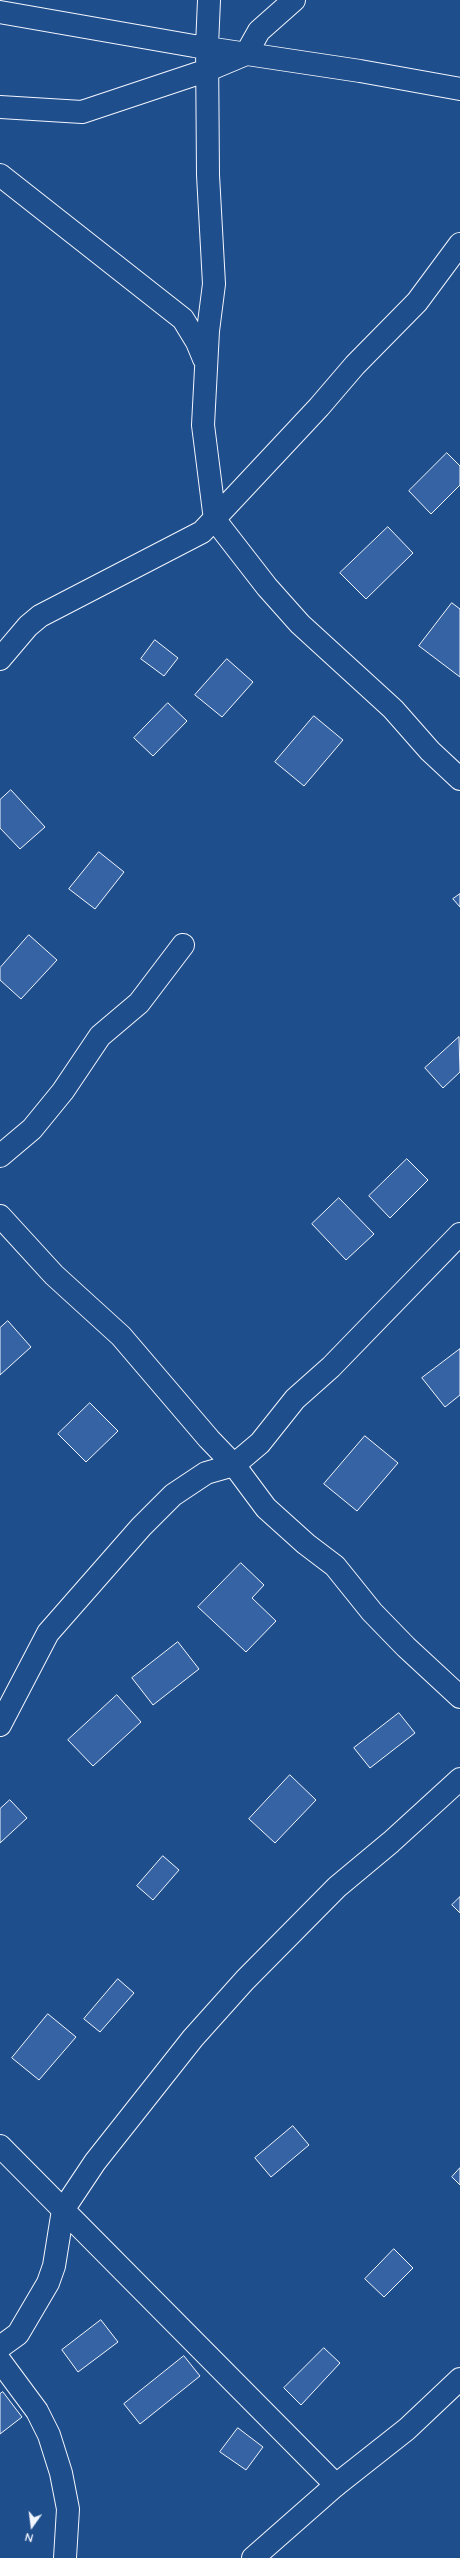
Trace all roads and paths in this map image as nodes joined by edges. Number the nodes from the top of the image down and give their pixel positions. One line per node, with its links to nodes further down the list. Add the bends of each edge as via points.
1 (209, 0): 4 (main road)
2 (294, 0): 5 (main road, via 259,31)
3 (0, 12): 4 (main road)
4 (207, 46): 5 (main road); 6 (main road)
5 (246, 54): 6 (main road); 7 (main road)
6 (208, 70): 8 (main road, via 82,112); 11 (main road, via 208,199 214,284)
7 (460, 89)
8 (0, 107)
9 (0, 175): 11 (main road, via 183,319 198,342)
10 (460, 244): 12 (main road, via 417,302 355,365)
11 (206, 366): 12 (main road, via 203,425)
12 (215, 520): 13 (main road, via 202,532 170,550 40,616 28,626); 14 (main road, via 267,587 300,624 393,709)
13 (0, 660)
14 (460, 779)
15 (183, 945): 16 (main road, via 139,1004 100,1036 63,1091 32,1129)
16 (0, 1156)
17 (0, 1216): 19 (main road, via 54,1275 121,1336)
18 (460, 1234): 19 (main road, via 331,1367 295,1399 260,1444)
19 (234, 1465): 20 (main road, via 266,1508 335,1566 401,1642); 21 (main road, via 206,1473 173,1495 59,1618 48,1633)
20 (460, 1698)
21 (0, 1725)
22 (460, 1779): 24 (main road, via 391,1842 342,1882 245,1980 197,2033 95,2162)
23 (0, 2146): 24 (main road)
24 (63, 2210): 25 (main road, via 54,2266 48,2283 18,2334); 28 (main road)
25 (0, 2346)
26 (0, 2361): 29 (main road, via 38,2411 49,2435 66,2490)
27 (460, 2379): 28 (main road, via 407,2429)
28 (336, 2484): 30 (main road)
29 (66, 2558)
30 (253, 2558)

